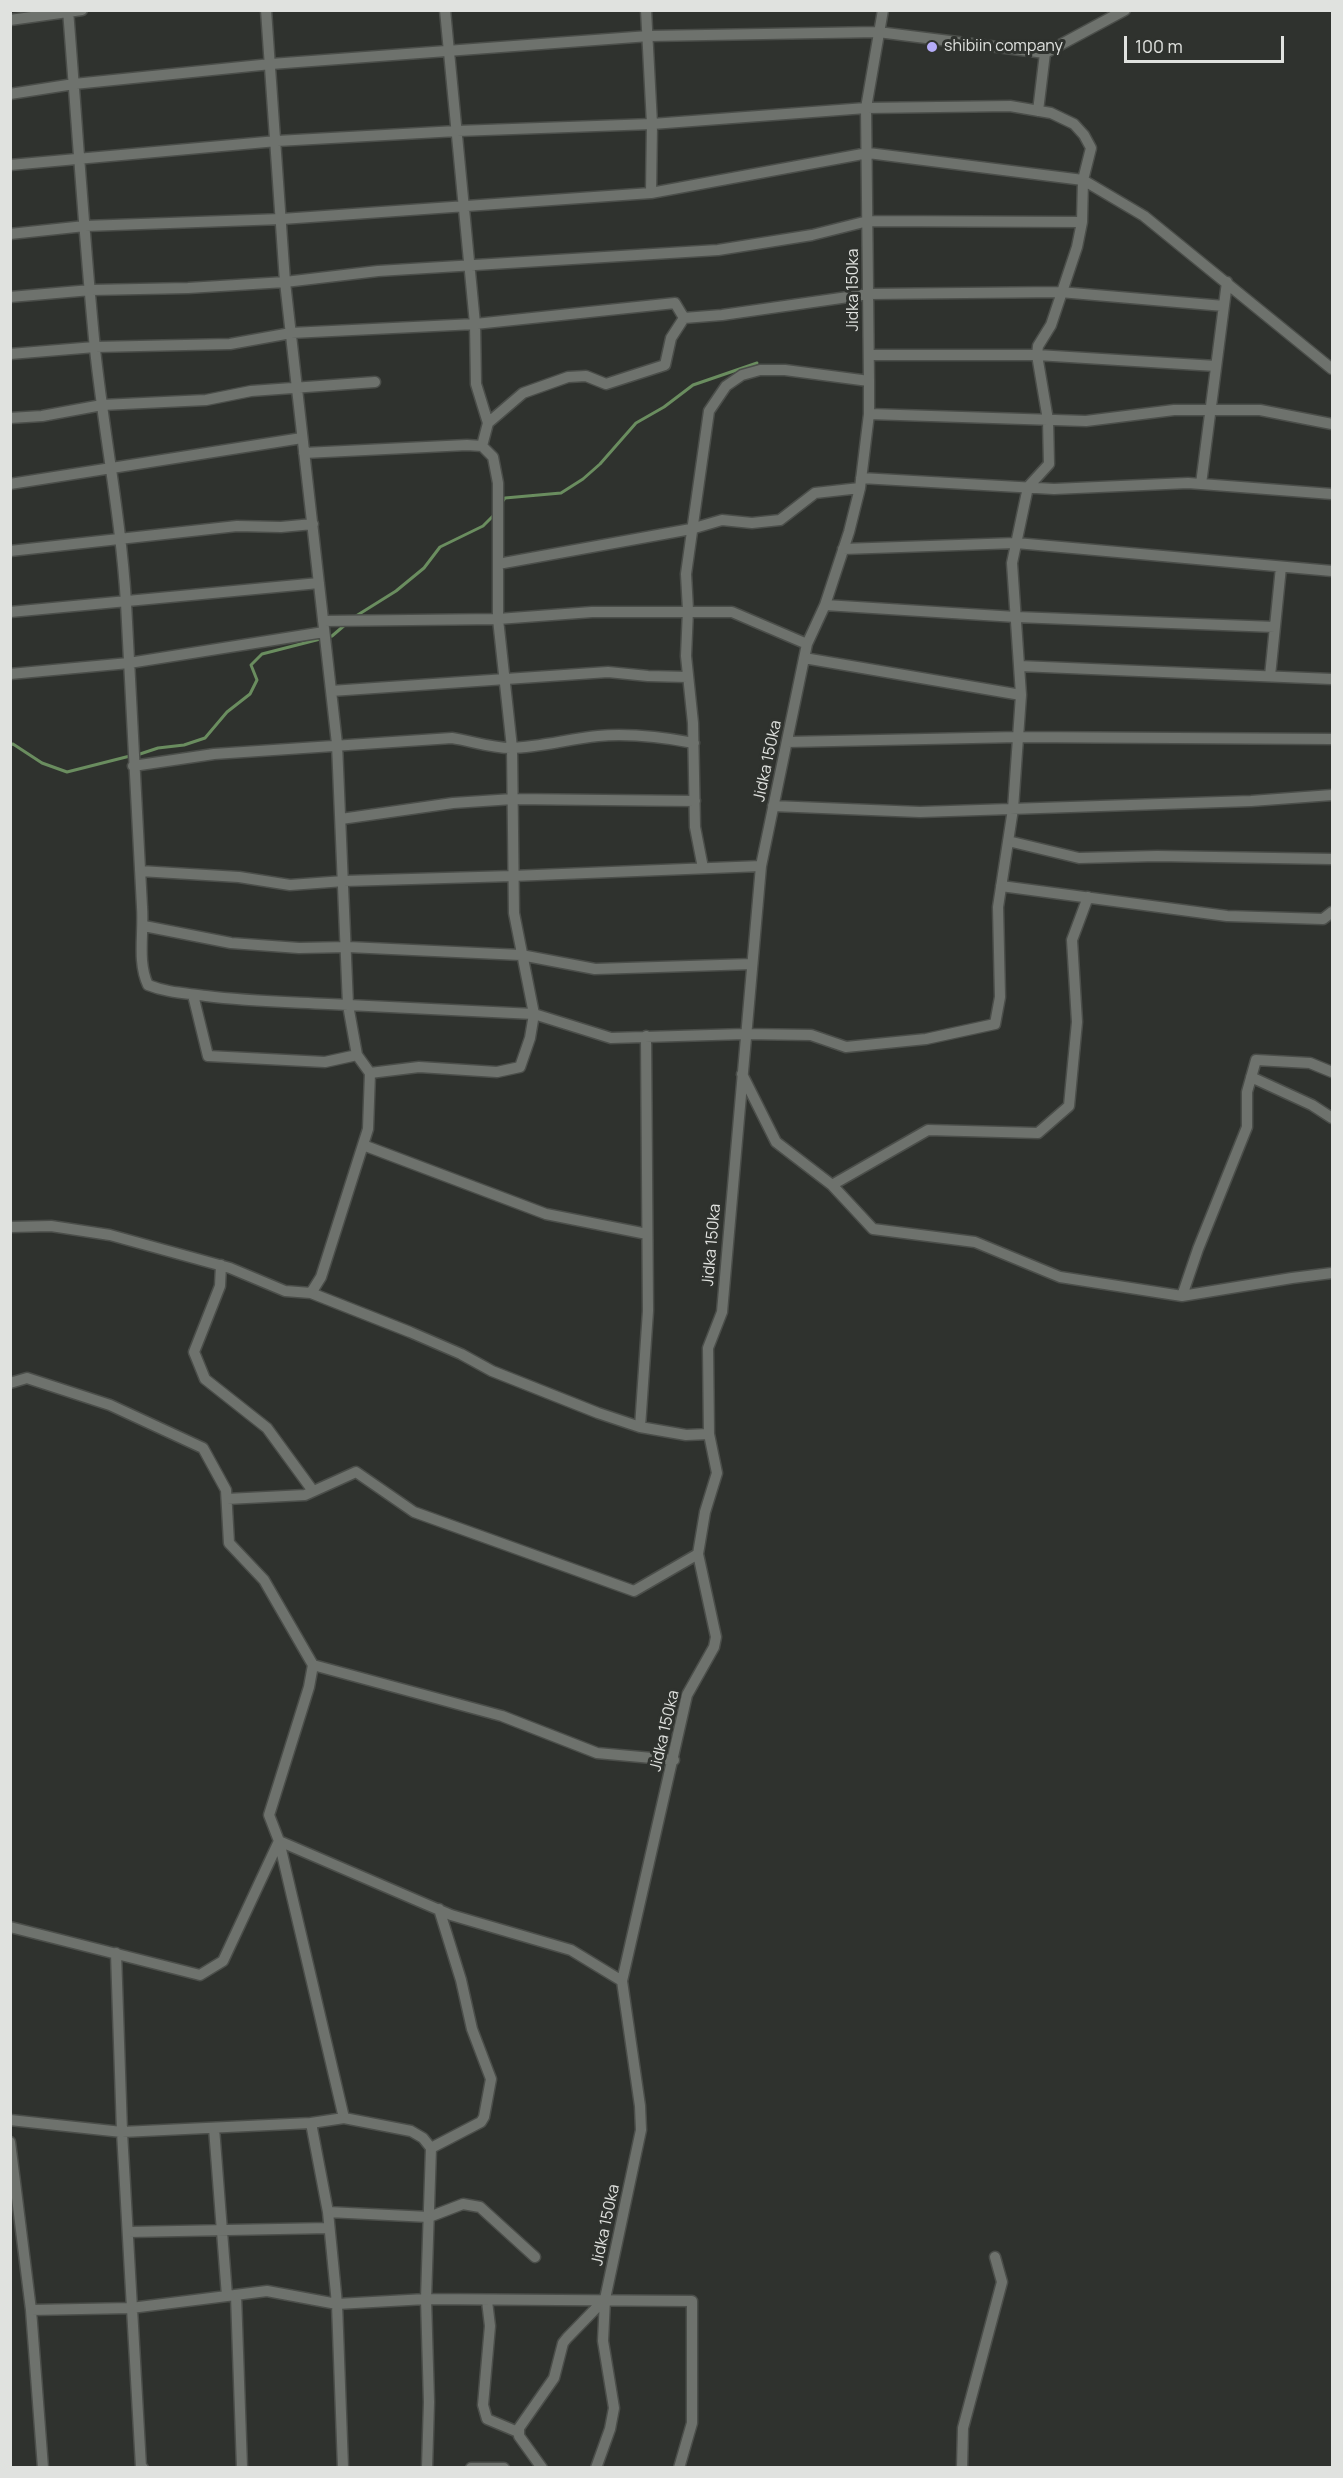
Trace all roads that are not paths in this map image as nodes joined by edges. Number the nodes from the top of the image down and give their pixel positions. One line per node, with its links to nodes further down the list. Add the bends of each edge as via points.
1 (82, 10): 7 (street)
2 (266, 10): 13 (street)
3 (445, 10): 11 (street)
4 (646, 10): 10 (street)
5 (884, 10): 9 (street, Jidka 150ka)
6 (1125, 10): 12 (street)
7 (68, 11): 8 (street); 14 (street)
8 (10, 20)
9 (878, 32): 10 (street); 12 (street); 16 (street, Jidka 150ka)
10 (649, 36): 11 (street); 18 (street)
11 (447, 50): 13 (street); 19 (street)
12 (1045, 52): 17 (street)
13 (271, 64): 14 (street); 20 (street)
14 (74, 84): 15 (street); 22 (street)
15 (10, 94)
16 (866, 108): 17 (street, via 1010,106); 18 (street); 21 (street, Jidka 150ka)
17 (1038, 111): 24 (street, via 1074,124 1084,135 1091,148)
18 (652, 124): 19 (street); 25 (street)
19 (457, 131): 20 (street); 26 (street)
20 (277, 141): 22 (street); 27 (street)
21 (868, 153): 24 (street); 25 (street); 28 (street, Jidka 150ka)
22 (78, 159): 23 (street); 30 (street)
23 (10, 165)
24 (1083, 180): 29 (street); 34 (street, via 1144,216)
25 (651, 193): 26 (street)
26 (463, 206): 27 (street); 32 (street)
27 (282, 219): 30 (street); 33 (street)
28 (868, 221): 29 (street); 32 (street, via 812,235 718,250); 37 (street, Jidka 150ka)
29 (1082, 222): 36 (street)
30 (85, 226): 31 (street); 35 (street)
31 (10, 234)
32 (470, 265): 33 (street); 41 (street)
33 (285, 282): 35 (street); 42 (street)
34 (1227, 282): 39 (street); 48 (street)
35 (92, 290): 38 (street); 43 (street)
36 (1060, 292): 37 (street); 39 (street); 46 (street)
37 (869, 294): 40 (street); 45 (street, Jidka 150ka)
38 (10, 297)
39 (1224, 306): 47 (street)
40 (684, 318): 41 (street, via 675,303); 57 (street, via 671,338 665,365 606,384 586,376 568,377 523,393)
41 (475, 324): 42 (street); 57 (street, via 476,384)
42 (291, 333): 43 (street, via 230,344); 51 (street)
43 (95, 347): 44 (street); 52 (street)
44 (10, 354)
45 (869, 355): 46 (street); 49 (street, Jidka 150ka)
46 (1037, 355): 47 (street); 56 (street)
47 (1216, 366): 53 (street)
48 (1332, 369)
49 (869, 381): 54 (street, Jidka 150ka); 69 (street, via 760,370 742,375 726,386 709,411)
50 (375, 382): 51 (street)
51 (297, 388): 52 (street, via 251,391 206,400); 59 (street)
52 (102, 405): 55 (street, via 42,416); 62 (street)
53 (1211, 411): 56 (street, via 1173,410 1086,421); 58 (street, via 1260,410); 65 (street)
54 (869, 414): 56 (street); 63 (street, Jidka 150ka)
55 (10, 417)
56 (1048, 420): 66 (street, via 1049,464)
57 (488, 423): 60 (street)
58 (1332, 424)
59 (302, 438): 61 (street); 62 (street)
60 (482, 446): 61 (street); 74 (street, via 493,457 498,483)
61 (304, 453): 68 (street)
62 (110, 467): 64 (street); 70 (street)
63 (861, 483): 66 (street); 69 (street, via 815,493 780,520 722,520); 72 (street, Jidka 150ka)
64 (10, 484)
65 (1201, 484): 66 (street); 67 (street)
66 (1028, 487): 71 (street)
67 (1332, 494)
68 (313, 524): 70 (street, via 237,526); 77 (street)
69 (691, 529): 74 (street); 80 (street, via 686,573)
70 (121, 538): 73 (street); 78 (street)
71 (1016, 543): 72 (street); 75 (street); 82 (street, via 1012,563)
72 (843, 549): 79 (street, Jidka 150ka)
73 (10, 551)
74 (498, 564): 83 (street)
75 (1281, 567): 76 (street); 85 (street)
76 (1332, 572)
77 (319, 583): 78 (street); 84 (street)
78 (126, 601): 81 (street); 88 (street)
79 (825, 605): 82 (street); 86 (street, Jidka 150ka)
80 (688, 610): 83 (street); 86 (street, via 732,612); 92 (street)
81 (10, 612)
82 (1016, 616): 85 (street); 89 (street)
83 (498, 619): 84 (street); 94 (street)
84 (324, 626): 88 (street); 95 (street)
85 (1275, 627): 91 (street)
86 (807, 644): 87 (street, Jidka 150ka)
87 (804, 658): 96 (street); 99 (street, Jidka 150ka)
88 (129, 663): 90 (street); 103 (street)
89 (1019, 666): 91 (street); 96 (street)
90 (10, 674)
91 (1270, 676): 93 (street)
92 (688, 677): 94 (street, via 608,672); 100 (street)
93 (1332, 679)
94 (506, 680): 95 (street); 102 (street)
95 (331, 691): 101 (street)
96 (1021, 695): 97 (street)
97 (1018, 736): 98 (street); 99 (street); 108 (street)
98 (1332, 739)
99 (787, 742): 107 (street, Jidka 150ka)
100 (694, 743): 102 (street, via 638,735 599,736); 106 (street)
101 (337, 744): 102 (street, via 452,738); 103 (street, via 214,754); 109 (street)
102 (512, 748): 105 (street)
103 (133, 766): 114 (street)
104 (1332, 795): 108 (street)
105 (513, 799): 106 (street); 109 (street); 115 (street)
106 (695, 801): 113 (street, via 695,827)
107 (773, 806): 108 (street, via 920,812); 112 (street, Jidka 150ka)
108 (1013, 809): 110 (street)
109 (341, 819): 116 (street)
110 (1008, 841): 111 (street, via 1079,858); 117 (street)
111 (1332, 859)
112 (761, 866): 113 (street); 123 (street, Jidka 150ka)
113 (703, 868): 115 (street)
114 (140, 871): 116 (street, via 290,885); 120 (street)
115 (513, 876): 116 (street); 122 (street)
116 (344, 881): 121 (street)
117 (1001, 886): 118 (street); 127 (street, via 1000,996 995,1024 926,1039 846,1047 811,1035)
118 (1088, 897): 119 (street, via 1227,916 1323,919); 136 (street, via 1072,940 1077,1022 1069,1106 1038,1133 928,1130)
119 (1332, 912)
120 (144, 926): 121 (street, via 231,943); 124 (street, via 142,972 148,985)
121 (348, 947): 122 (street); 125 (street)
122 (521, 955): 123 (street, via 595,969); 126 (street)
123 (752, 964): 127 (street, Jidka 150ka)
124 (194, 995): 125 (street, via 236,1001); 129 (street, via 208,1056 325,1062)
125 (348, 1005): 126 (street); 129 (street)
126 (534, 1014): 128 (street, via 611,1038); 131 (street, via 520,1067 497,1072 419,1067)
127 (745, 1034): 128 (street); 132 (street, Jidka 150ka)
128 (646, 1036): 138 (street)
129 (357, 1055): 131 (street)
130 (1332, 1072): 133 (street, via 1310,1063 1256,1060)
131 (370, 1073): 135 (street, via 368,1129)
132 (742, 1074): 136 (street, via 776,1142); 145 (street, Jidka 150ka, via 722,1312 708,1348)
133 (1251, 1077): 134 (street); 142 (street, via 1247,1127)
134 (1332, 1118)
135 (363, 1145): 138 (street, via 546,1214); 141 (street, via 321,1277)
136 (832, 1185): 142 (street, via 873,1229 975,1242 1060,1277)
137 (10, 1227): 139 (street, via 51,1226 110,1235)
138 (647, 1234): 144 (street, via 648,1311)
139 (221, 1265): 141 (street, via 285,1291); 146 (street, via 220,1286 194,1352 205,1379 267,1428)
140 (1332, 1273): 142 (street)
141 (311, 1293): 144 (street, via 451,1349 517,1381)
142 (1182, 1296)
143 (10, 1383): 147 (street, via 27,1378 110,1405 203,1448 226,1490)
144 (640, 1427): 145 (street, via 686,1435)
145 (709, 1434): 148 (street, Jidka 150ka, via 717,1473)
146 (313, 1491): 147 (street, via 305,1495); 148 (street, via 356,1472 414,1512 634,1591)
147 (226, 1499): 149 (street, via 229,1543 264,1580)
148 (698, 1554): 150 (street, Jidka 150ka, via 716,1637 689,1688)
149 (313, 1665): 150 (street, via 502,1716 597,1753); 151 (street, via 269,1815)
150 (674, 1760): 155 (street, Jidka 150ka)
151 (279, 1841): 152 (street); 154 (street, via 223,1962 200,1975); 156 (street)
152 (439, 1909): 155 (street, via 571,1950); 162 (street, via 471,2029 491,2079 481,2122)
153 (10, 1926): 154 (street)
154 (116, 1953): 160 (street)
155 (622, 1981): 172 (street, Jidka 150ka, via 641,2130)
156 (344, 2118): 158 (street); 162 (street, via 411,2131)
157 (10, 2120): 160 (street)
158 (311, 2123): 159 (street); 163 (street)
159 (214, 2128): 160 (street); 166 (street)
160 (122, 2132): 167 (street)
161 (10, 2142): 176 (street)
162 (431, 2148): 164 (street)
163 (327, 2212): 164 (street); 165 (street)
164 (429, 2217): 168 (street, via 463,2204 480,2207); 171 (street)
165 (329, 2228): 166 (street); 174 (street)
166 (222, 2229): 167 (street); 170 (street)
167 (128, 2232): 175 (street)
168 (535, 2257)
169 (995, 2257): 188 (street, via 1002,2282 963,2428)
170 (231, 2295): 174 (street, via 282,2292); 175 (street); 180 (street)
171 (426, 2299): 173 (street); 174 (street); 182 (street)
172 (605, 2299): 173 (street); 177 (street, via 563,2343 554,2378); 186 (street, Jidka 150ka, via 603,2341 614,2408); 187 (street, via 692,2301 693,2422)
173 (487, 2301): 177 (street, via 490,2326 483,2405 490,2422)
174 (337, 2304): 181 (street)
175 (131, 2308): 176 (street); 179 (street)
176 (31, 2310): 178 (street)
177 (518, 2432): 185 (street)
178 (43, 2468)
179 (142, 2468)
180 (242, 2468)
181 (343, 2468)
182 (427, 2468)
183 (471, 2468): 184 (street)
184 (504, 2468)
185 (542, 2468)
186 (596, 2468)
187 (679, 2468)
188 (962, 2468)

